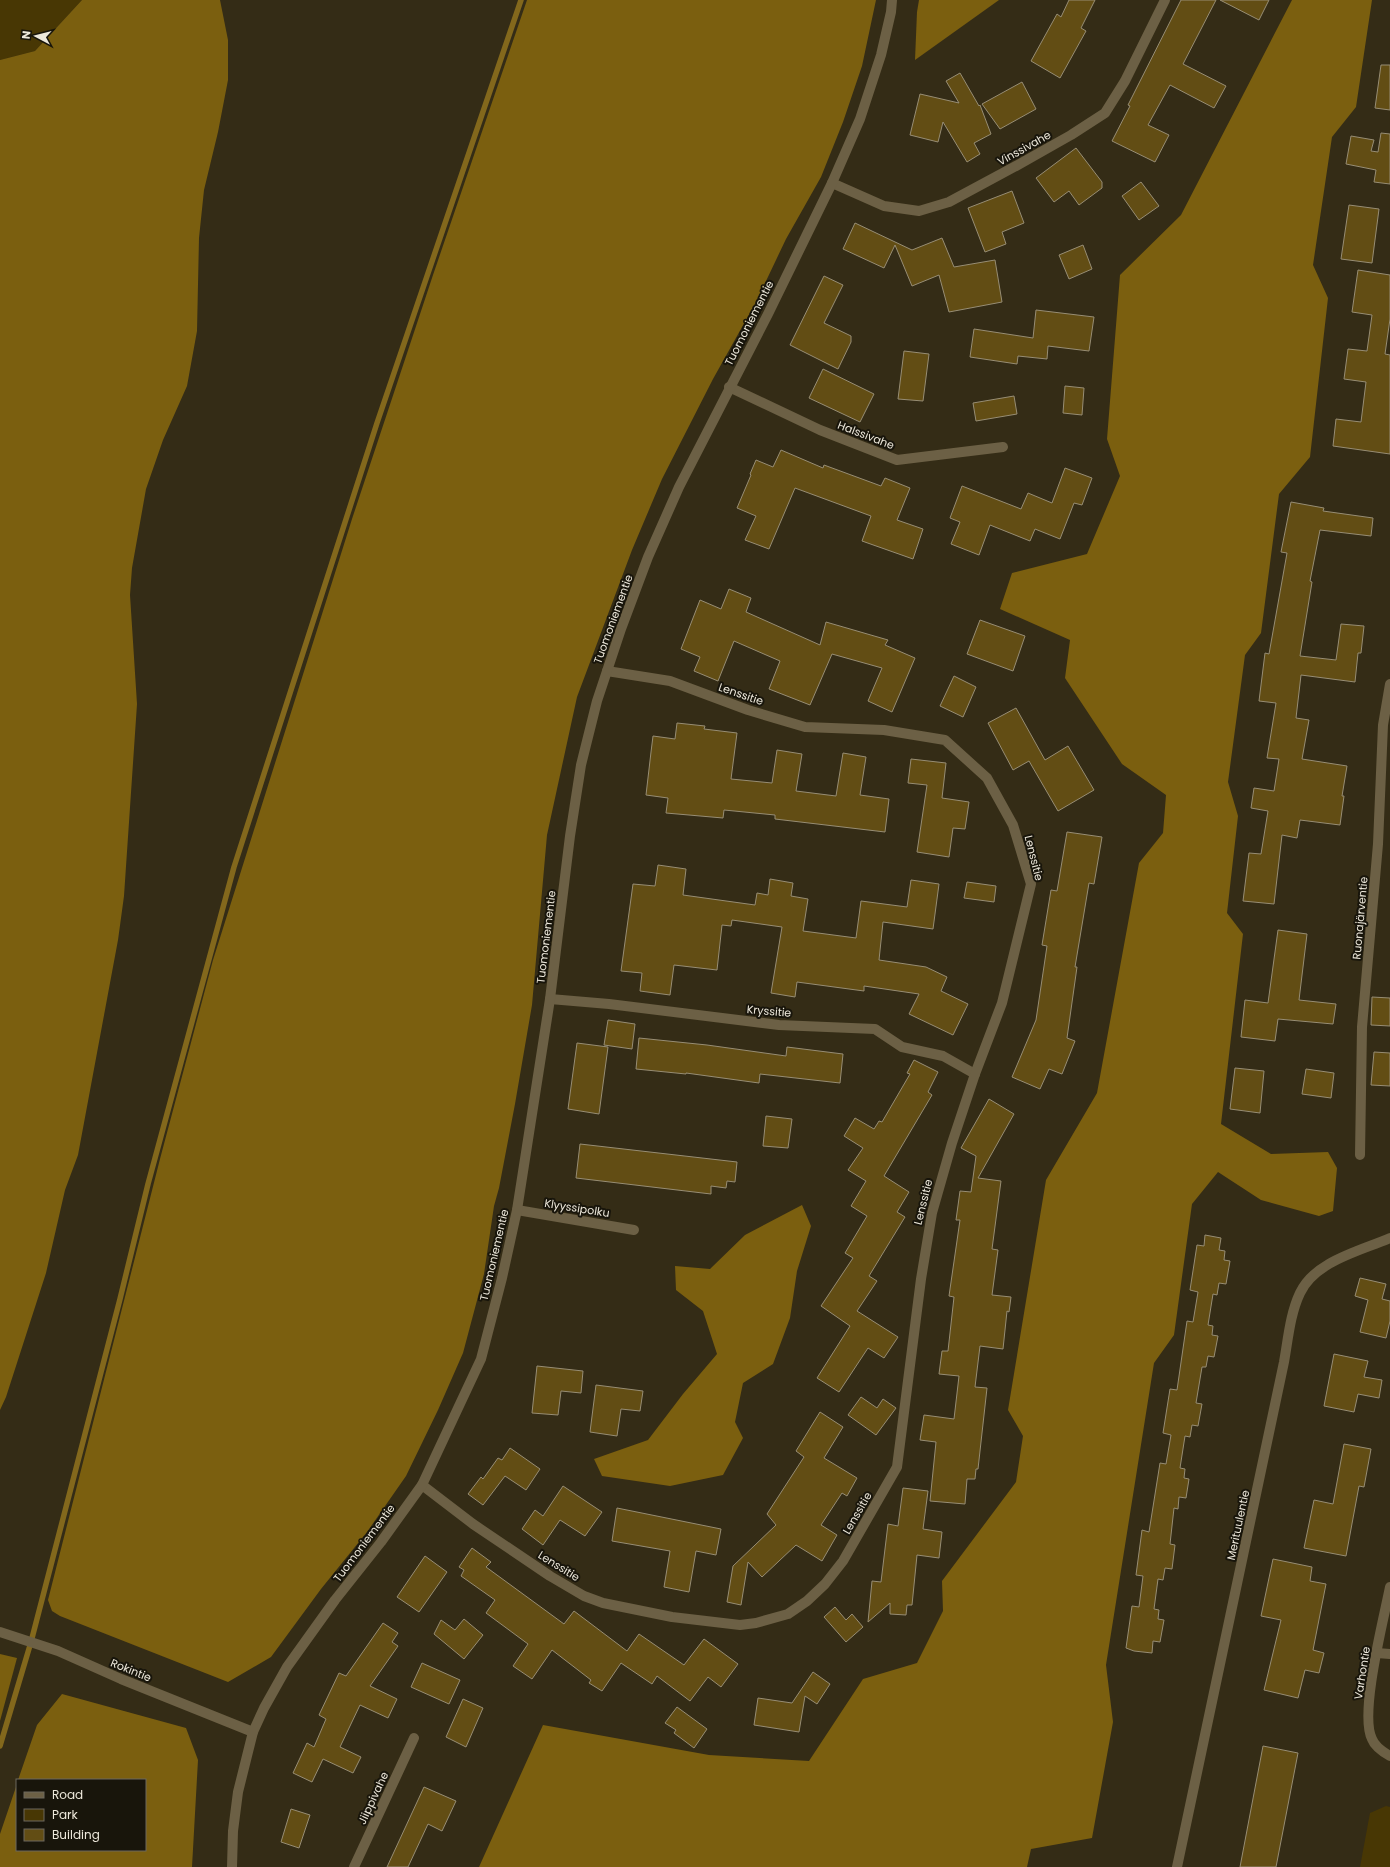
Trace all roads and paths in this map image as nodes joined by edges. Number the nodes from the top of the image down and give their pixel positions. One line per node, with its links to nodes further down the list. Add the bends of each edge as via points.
1 (892, 0): 3 (street, Tuomoniementie, via 881,55 867,98)
2 (1165, 0): 3 (street, Vinssivahe, via 1125,82 1105,113 1016,166 949,202 919,211 884,206)
3 (832, 182): 4 (street, Tuomoniementie)
4 (729, 388): 5 (street, Halssivahe, via 820,430 897,460); 6 (street, Tuomoniementie, via 679,487 651,550)
5 (1002, 447)
6 (607, 671): 8 (street, Tuomoniementie, via 581,765); 9 (street, Lenssitie, via 670,681 748,710 805,727 884,730 945,740 987,778 1013,825 1031,884 1002,1003)
7 (1390, 684): 10 (street, Ruonajärventie, via 1382,725 1378,844 1362,1027)
8 (550, 999): 9 (street, Kryssitie, via 779,1025 874,1028 902,1047 943,1056); 11 (street, Tuomoniementie)
9 (975, 1074): 14 (street, Lenssitie, via 932,1213 920,1279 896,1467 843,1561 825,1584 807,1601 788,1614 740,1626 679,1618 603,1603 584,1596 550,1576 473,1524)
10 (1360, 1155)
11 (517, 1210): 12 (street, Klyyssipolku); 14 (street, Tuomoniementie, via 481,1359)
12 (634, 1230)
13 (1390, 1238): 24 (street, Merituulentie, via 1329,1263 1313,1275 1300,1293 1290,1328)
14 (422, 1485): 19 (street, Tuomoniementie, via 287,1667)
15 (1390, 1587): 17 (street, Varhontie)
16 (0, 1632): 19 (street, Rokintie, via 58,1652)
17 (1377, 1653): 18 (street); 21 (street, Varhontie, via 1368,1713 1371,1739 1380,1750)
18 (1390, 1654)
19 (253, 1732): 22 (street, Tuomoniementie, via 238,1792)
20 (414, 1738): 23 (street, Jiippivahe)
21 (1390, 1756)
22 (232, 1867)
23 (354, 1867)
24 (1177, 1867)

